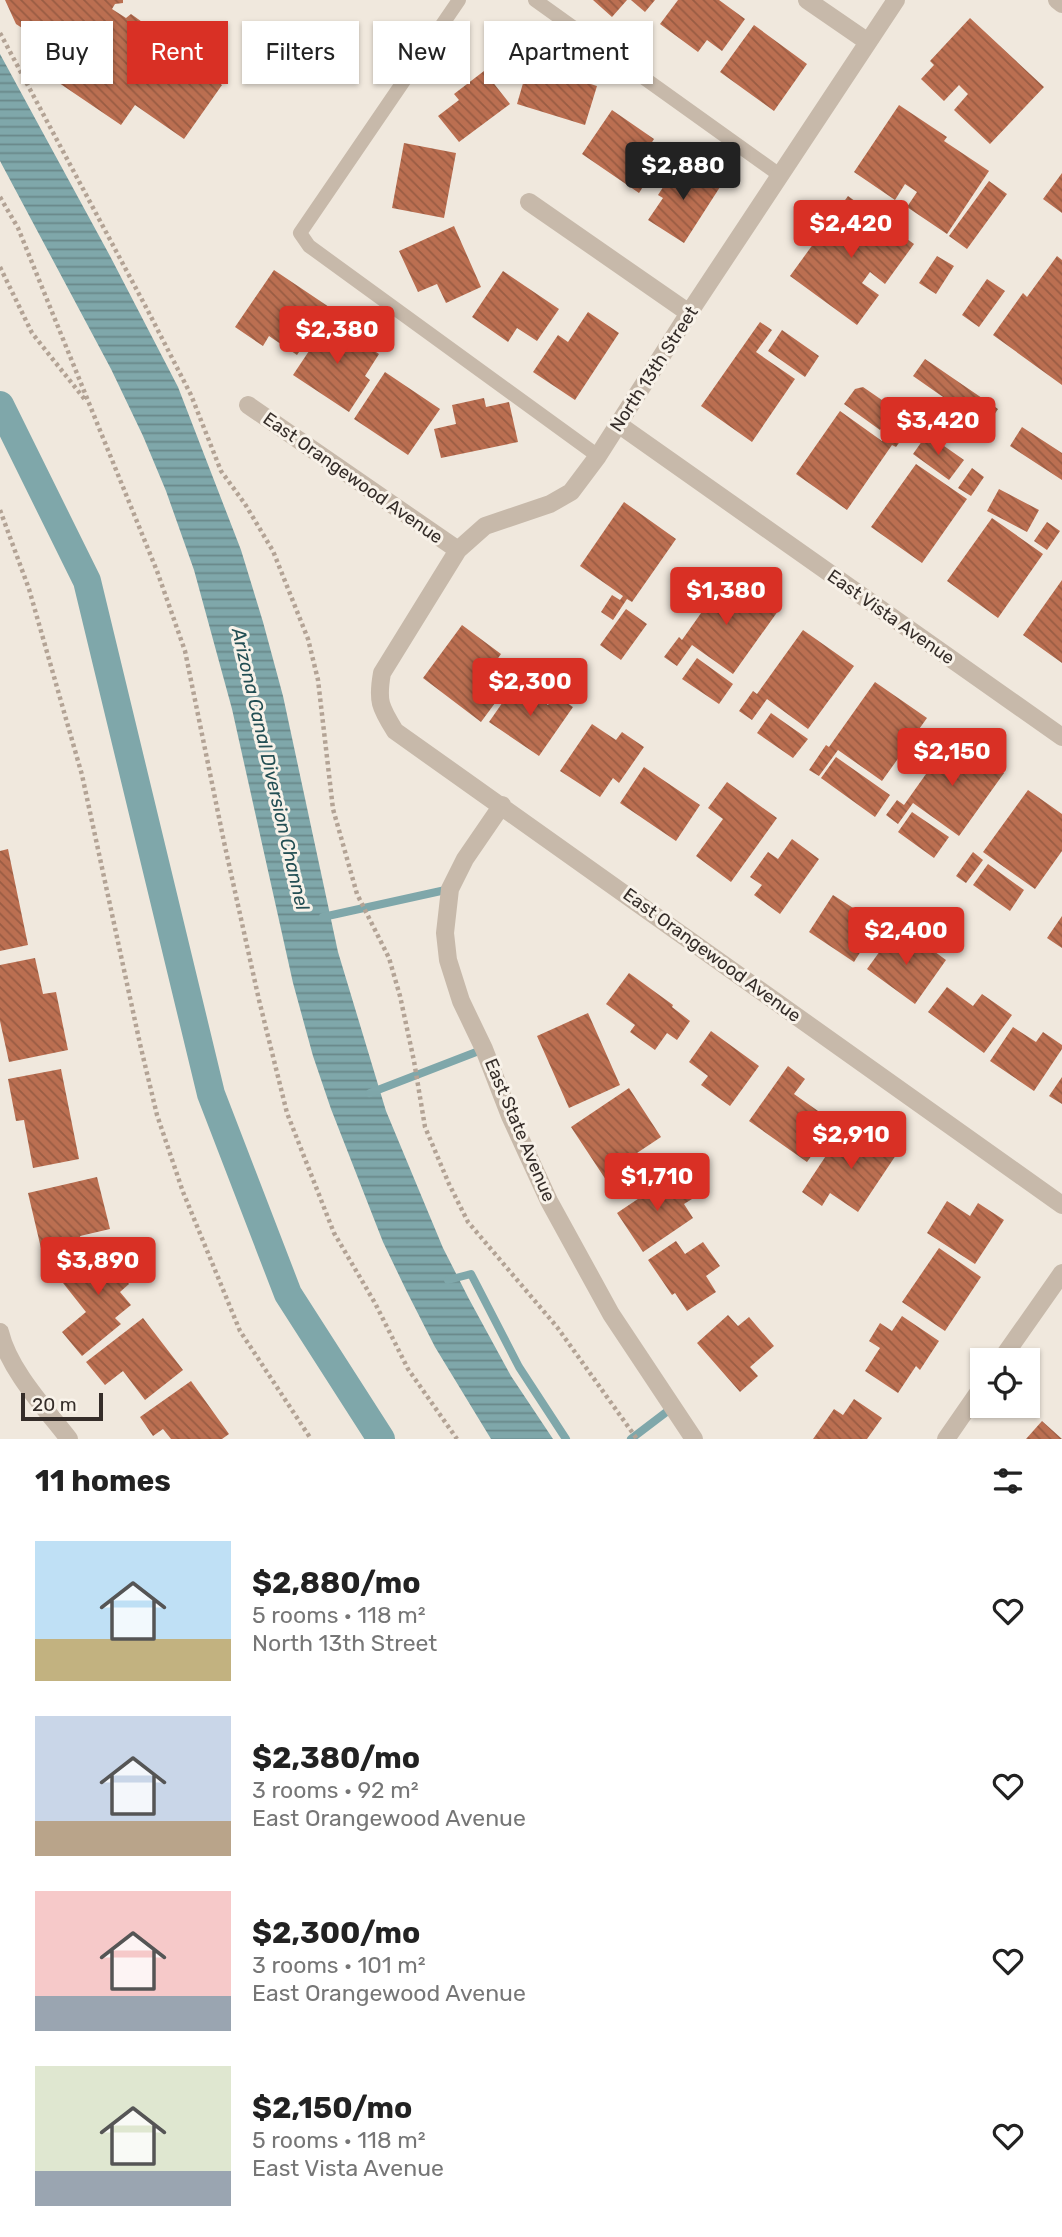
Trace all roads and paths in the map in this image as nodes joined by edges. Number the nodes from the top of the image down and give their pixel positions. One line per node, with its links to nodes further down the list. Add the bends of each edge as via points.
1 (458, 0): 17 (lane, via 300,233 309,246)
2 (535, 0): 9 (lane)
3 (807, 0): 8 (street)
4 (896, 0): 8 (street, North 13th Street)
5 (1057, 0): 6 (street)
6 (1062, 4)
7 (0, 33): 32 (path, via 191,395 221,471 273,551 308,639 318,680 333,809 357,894 389,958 425,1127 449,1184 468,1222 558,1327)
8 (868, 42): 9 (street, North 13th Street)
9 (781, 176): 13 (street, North 13th Street)
10 (0, 197): 14 (path, via 18,228)
11 (529, 202): 13 (street)
12 (0, 267): 14 (path, via 32,333)
13 (689, 313): 16 (street, North 13th Street)
14 (89, 404): 31 (path, via 158,571 185,652 287,1113 334,1233 408,1369)
15 (248, 405): 19 (street, East Orangewood Avenue)
16 (618, 424): 17 (street, North 13th Street); 21 (street, East Vista Avenue)
17 (598, 456): 19 (street, North 13th Street, via 571,492 485,526)
18 (0, 510): 30 (path, via 29,589 82,775 157,1115 240,1331)
19 (458, 550): 20 (street, North 13th Street, via 382,673)
20 (379, 692): 22 (street, East Orangewood Avenue, via 382,710 395,731)
21 (1062, 737)
22 (502, 805): 23 (street, East Orangewood Avenue); 33 (street, East State Avenue, via 450,889 445,933 448,960 509,1116 549,1201 611,1314)
23 (1062, 1205)
24 (1062, 1273): 26 (street)
25 (0, 1332): 27 (street)
26 (1009, 1348)
27 (2, 1353): 29 (street)
28 (970, 1404): 34 (street)
29 (69, 1439)
30 (311, 1439)
31 (457, 1439)
32 (637, 1439)
33 (694, 1439)
34 (946, 1439)

